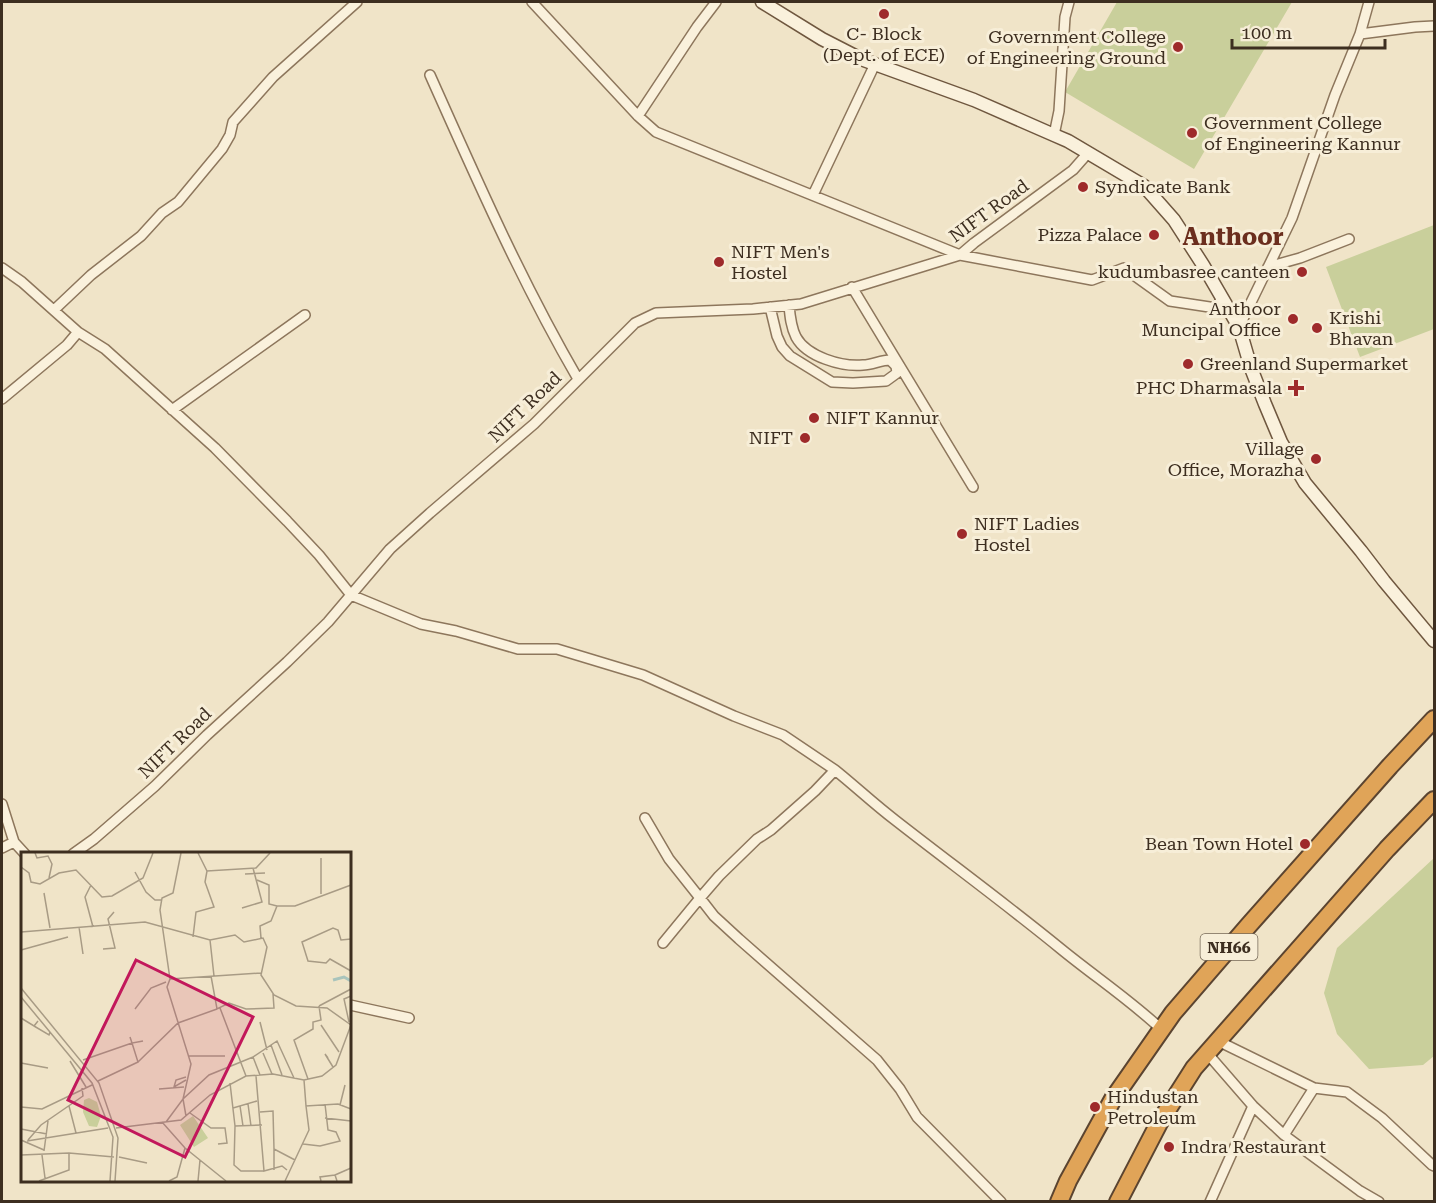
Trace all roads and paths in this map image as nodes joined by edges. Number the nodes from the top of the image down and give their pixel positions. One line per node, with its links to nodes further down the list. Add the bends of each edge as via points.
1 (357, 2): 23 (street, via 273,77 233,122 222,149 178,202)
2 (532, 2): 11 (street)
3 (716, 2): 11 (street)
4 (762, 2): 9 (main road, via 822,39)
5 (1069, 2): 12 (street)
6 (1369, 2): 8 (street)
7 (1434, 26): 8 (street)
8 (1360, 34): 17 (street, via 1292,218)
9 (875, 64): 12 (main road, via 974,100); 14 (street)
10 (430, 75): 27 (street, via 501,233)
11 (638, 116): 14 (street, via 656,132)
12 (1054, 135): 13 (main road)
13 (1088, 153): 16 (street, NIFT Road, via 1073,170); 20 (main road, via 1144,186 1174,220)
14 (813, 195): 16 (street)
15 (1349, 239): 17 (street)
16 (960, 255): 19 (street, NIFT Road); 20 (street, via 1092,280 1124,268 1170,301 1216,308)
17 (1268, 267): 25 (street)
18 (2, 268): 23 (street)
19 (852, 287): 21 (street, NIFT Road); 30 (street)
20 (1222, 298): 25 (main road)
21 (789, 305): 22 (street, NIFT Road); 22 (street, via 797,339 817,356 852,366 890,360 897,373 886,381 832,382 782,347)
22 (770, 307): 27 (street, NIFT Road, via 656,313 635,322)
23 (54, 310): 26 (street)
24 (305, 315): 29 (street)
25 (1239, 327): 32 (main road, via 1281,442 1305,483)
26 (78, 332): 28 (street); 29 (street, via 105,349)
27 (578, 380): 31 (street, NIFT Road, via 534,424 390,549)
28 (2, 399)
29 (172, 410): 31 (street, via 254,487)
30 (973, 487)
31 (351, 595): 34 (street, via 421,624 518,649 557,649 643,675 783,735); 41 (street, NIFT Road, via 287,662 155,786)
32 (1434, 641)
33 (1434, 719): 46 (highway, NH66, via 1248,925)
34 (835, 770): 42 (street, via 757,839); 46 (street)
35 (1434, 800): 47 (highway, NH66)
36 (2, 804): 38 (street)
37 (645, 818): 42 (street, via 669,859)
38 (14, 842): 39 (street); 40 (street)
39 (2, 848)
40 (23, 852)
41 (76, 852)
42 (700, 898): 43 (street); 52 (street, via 739,939 877,1060 917,1117)
43 (663, 943)
44 (351, 1005): 45 (street)
45 (409, 1018)
46 (1161, 1029): 53 (highway, NH66, via 1113,1099)
47 (1212, 1047): 48 (street); 49 (street); 54 (highway, NH66, via 1159,1123)
48 (1314, 1088): 50 (street); 51 (street, via 1347,1092)
49 (1253, 1106): 50 (street); 55 (street)
50 (1284, 1135): 56 (street)
51 (1434, 1166)
52 (1000, 1202)
53 (1059, 1202)
54 (1118, 1202)
55 (1210, 1202)
56 (1379, 1202)

